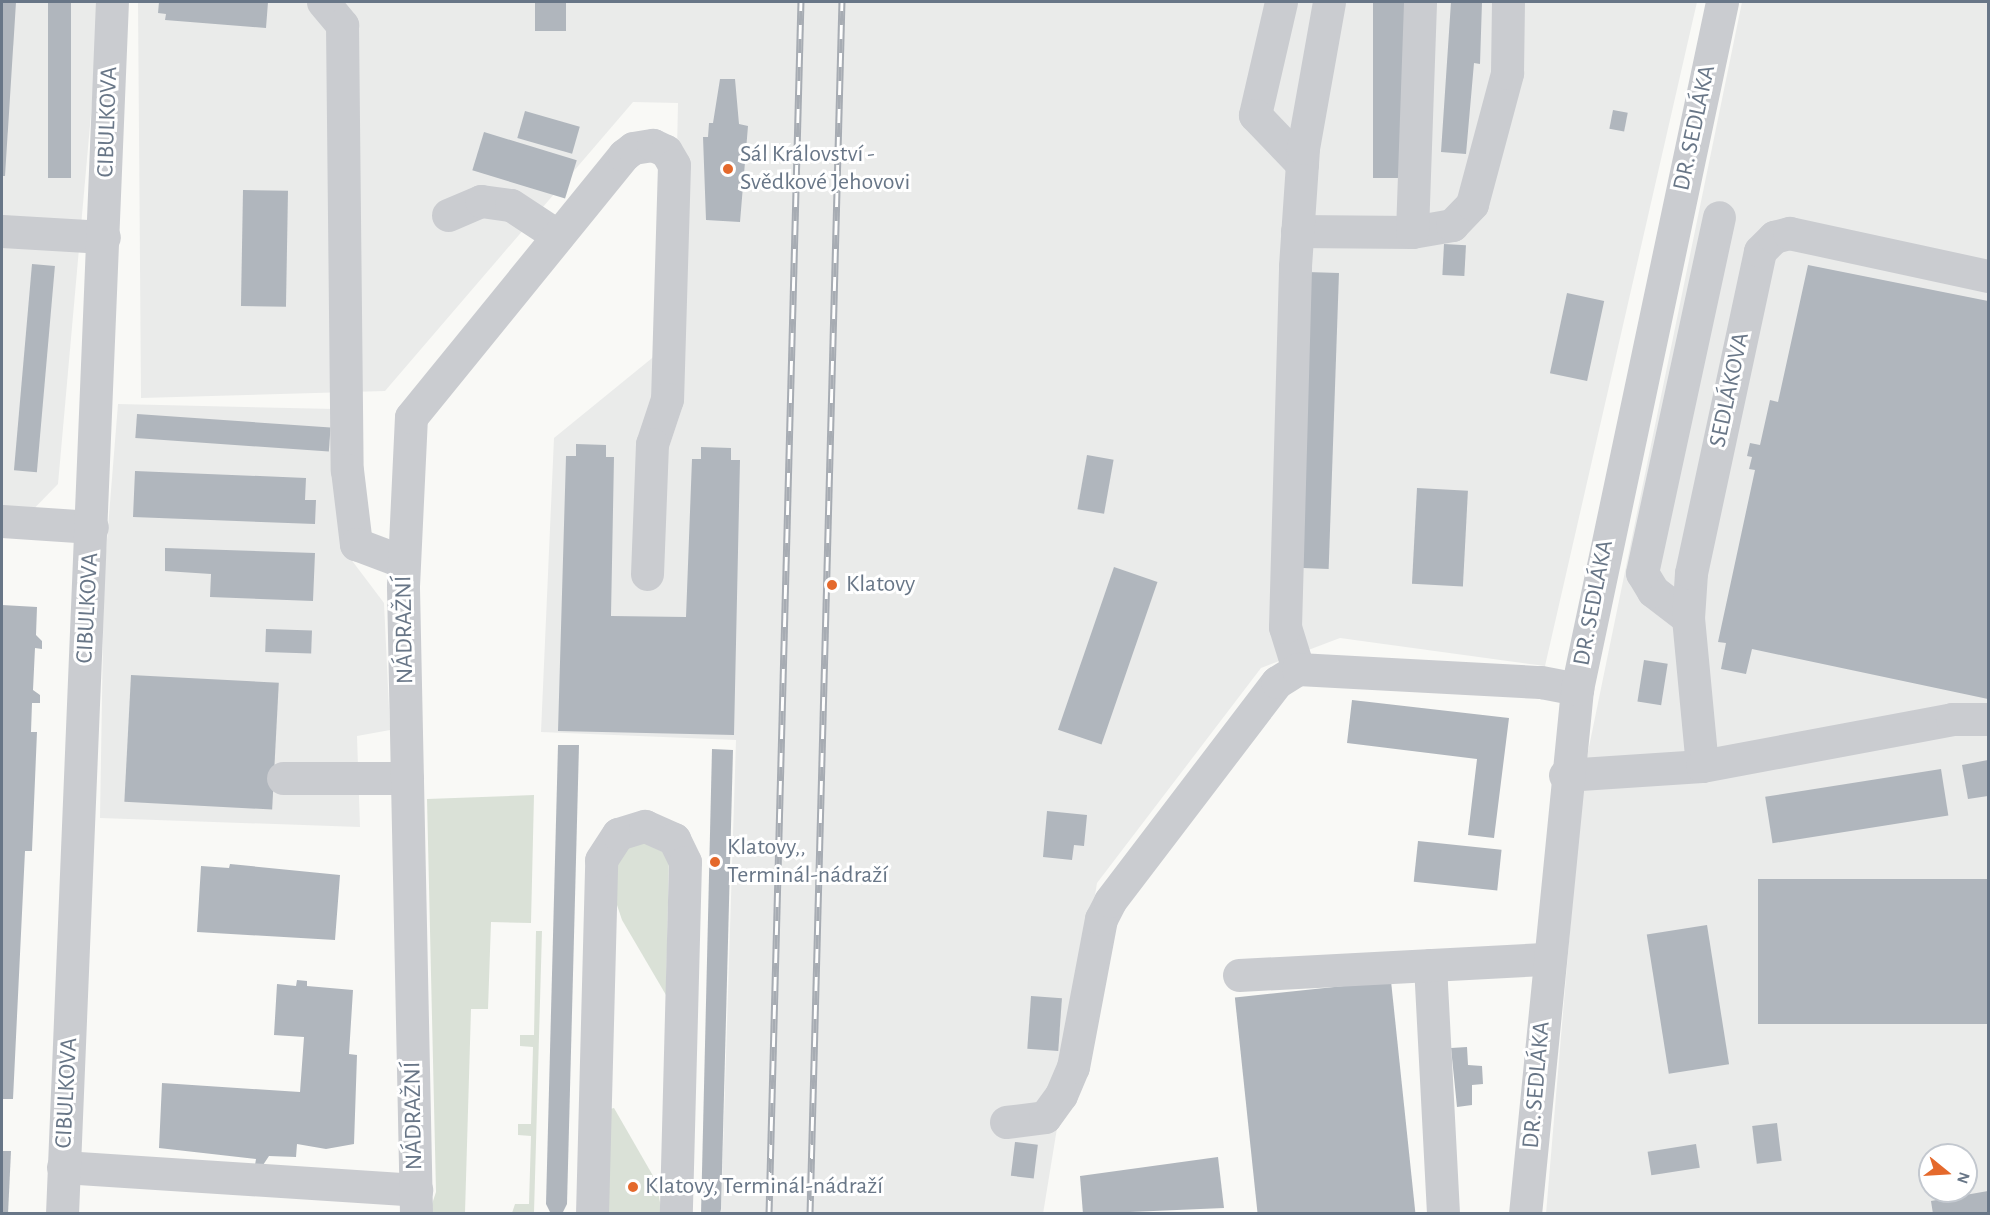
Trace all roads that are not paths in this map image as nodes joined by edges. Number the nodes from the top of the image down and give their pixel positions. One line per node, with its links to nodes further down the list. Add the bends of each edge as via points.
1 (112, 2): 15 (street, CIBULKOVA)
2 (323, 2): 19 (street, via 342,25 347,470 356,544)
3 (1281, 2): 8 (street, via 1255,115)
4 (1329, 2): 8 (street)
5 (1420, 2): 13 (street)
6 (1508, 2): 13 (street, via 1507,73 1472,204 1452,225)
7 (1722, 2): 23 (street, DR. SEDLÁKA)
8 (1302, 164): 12 (street)
9 (448, 215): 14 (street, via 482,201 511,205)
10 (1719, 217): 21 (street, via 1642,573 1653,591)
11 (2, 231): 15 (street)
12 (1297, 231): 13 (street); 22 (street, via 1285,627)
13 (1412, 232)
14 (558, 236): 19 (street, NÁDRAŽNÍ, via 411,417); 20 (street, NÁDRAŽNÍ, via 624,155 633,148 653,145 666,151 674,165 668,399 651,444)
15 (104, 237): 18 (street, CIBULKOVA)
16 (1989, 276): 21 (street, SEDLÁKOVA, via 1789,233 1773,237 1760,251 1690,573)
17 (2, 521): 18 (street)
18 (92, 527): 33 (street, CIBULKOVA)
19 (405, 562): 28 (street, NÁDRAŽNÍ)
20 (647, 574)
21 (1688, 618): 25 (street, SEDLÁKOVA)
22 (1298, 669): 23 (street); 32 (street, via 1277,682 1110,901 1101,919 1073,1067 1061,1095 1045,1117)
23 (1577, 689): 26 (street, DR. SEDLÁKA)
24 (1989, 719): 25 (street, via 1952,719)
25 (1702, 766): 26 (street)
26 (1565, 775): 29 (street, DR. SEDLÁKA)
27 (283, 778): 28 (street)
28 (407, 778): 34 (street, NÁDRAŽNÍ)
29 (1549, 959): 30 (street); 39 (street, DR. SEDLÁKA)
30 (1431, 965): 31 (street); 38 (street)
31 (1239, 975)
32 (1006, 1122)
33 (63, 1167): 34 (street); 35 (street, CIBULKOVA)
34 (416, 1202)
35 (62, 1214)
36 (592, 1214): 37 (street, via 601,860 610,841 628,828 656,828 680,848 685,862)
37 (676, 1214)
38 (1443, 1214)
39 (1525, 1214)

